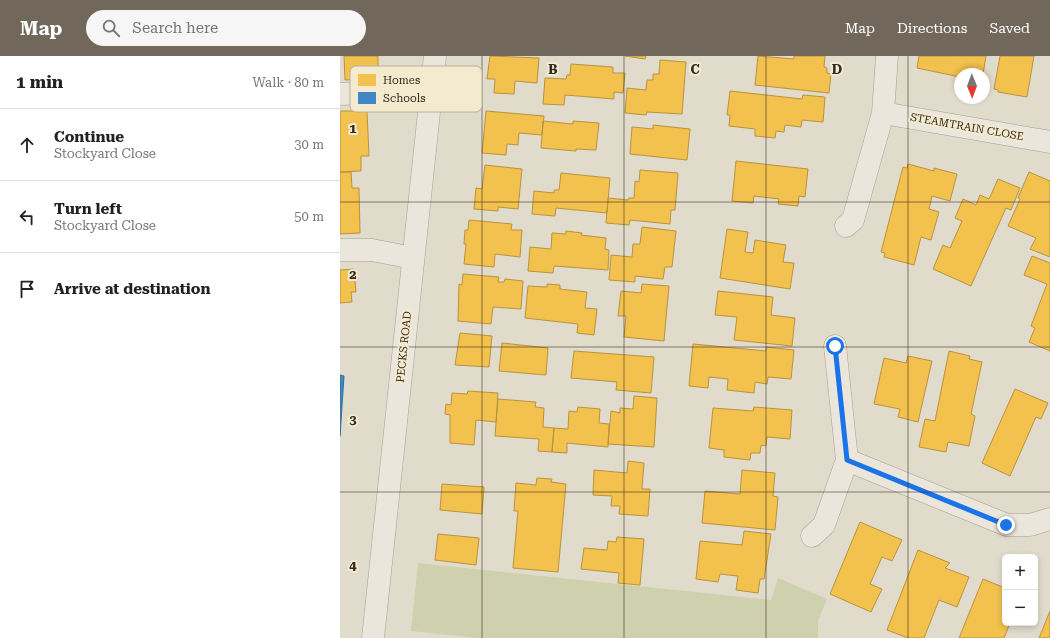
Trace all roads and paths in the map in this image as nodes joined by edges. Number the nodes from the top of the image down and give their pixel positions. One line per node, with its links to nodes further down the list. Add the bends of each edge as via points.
1 (435, 56): 3 (street, PECKS ROAD)
2 (887, 56): 7 (street)
3 (434, 66)
4 (340, 94): 5 (street)
5 (350, 94)
6 (429, 112): 11 (street, PECKS ROAD)
7 (883, 113): 8 (street, STEAMTRAIN CLOSE); 9 (street, via 853,220)
8 (1050, 142)
9 (846, 226)
10 (340, 250): 11 (street, via 372,250)
11 (413, 258): 16 (street, PECKS ROAD)
12 (835, 346): 13 (street)
13 (847, 460): 14 (street, via 1006,525 1030,525); 15 (street, via 824,525)
14 (1050, 518)
15 (812, 536)
16 (373, 638)

